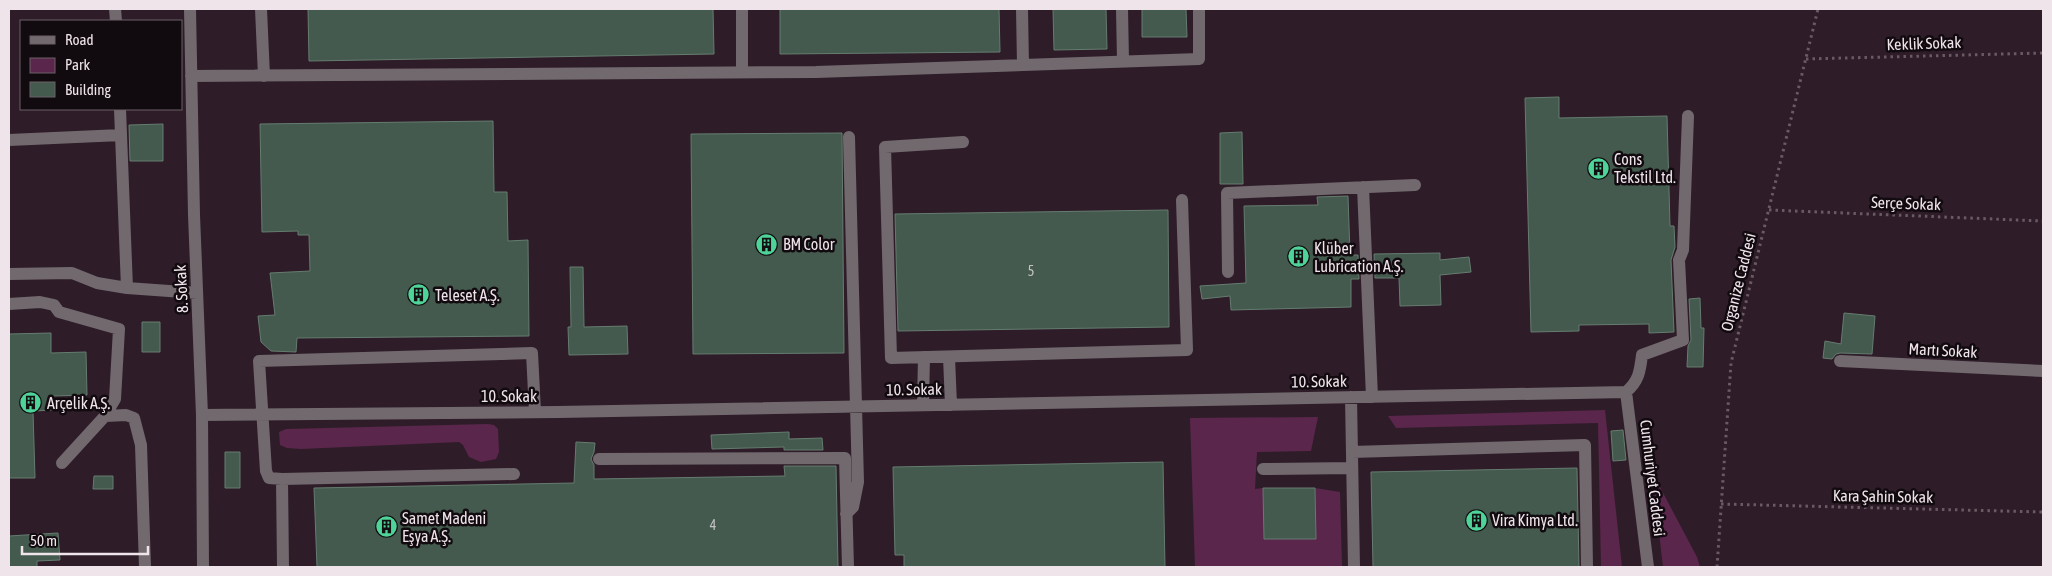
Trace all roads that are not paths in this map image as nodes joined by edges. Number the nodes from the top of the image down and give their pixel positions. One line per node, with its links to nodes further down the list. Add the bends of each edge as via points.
1 (190, 9): 10 (street, 8. Sokak)
2 (261, 9): 11 (street)
3 (742, 9): 9 (street)
4 (1022, 9): 8 (street)
5 (1122, 9): 7 (street)
6 (1199, 9): 7 (street, via 1199,59)
7 (1122, 61): 8 (street)
8 (1023, 65): 9 (street)
9 (742, 72): 11 (street)
10 (191, 76): 11 (street); 24 (street, 8. Sokak)
11 (264, 76)
12 (120, 110): 14 (street)
13 (1688, 116): 30 (street, via 1683,250 1679,260 1682,340 1642,355 1639,377)
14 (121, 135): 16 (street); 23 (street)
15 (849, 136): 35 (street)
16 (9, 140)
17 (963, 142): 27 (street, via 885,147 891,358)
18 (1415, 185): 19 (street)
19 (1363, 187): 21 (street, via 1227,193); 32 (street)
20 (1182, 200): 26 (street, via 1187,350)
21 (1228, 272)
22 (9, 274): 23 (street, via 72,272 97,283)
23 (127, 288): 24 (street)
24 (197, 293): 37 (street, 8. Sokak)
25 (9, 304): 39 (street, via 40,302 54,305 59,312 119,329 115,399)
26 (949, 356): 27 (street); 34 (street)
27 (924, 357): 33 (street)
28 (1840, 361): 29 (street, Martı Sokak)
29 (2043, 371)
30 (1626, 392): 32 (street, 10. Sokak); 54 (street, Cumhuriyet Caddesi)
31 (1351, 397): 32 (street, 10. Sokak); 34 (street, 10. Sokak); 40 (street)
32 (1372, 397)
33 (923, 405): 34 (street, 10. Sokak); 35 (street, 10. Sokak)
34 (951, 405)
35 (856, 406): 36 (street, 10. Sokak); 47 (street, via 858,482 853,507)
36 (535, 412): 38 (street, 10. Sokak); 38 (street, via 532,354 259,361)
37 (202, 415): 38 (street, 10. Sokak); 49 (street, 8. Sokak)
38 (264, 415): 46 (street, via 266,471 269,478)
39 (105, 416): 42 (street); 48 (street, via 126,415 134,418 137,426 141,446)
40 (1352, 452): 44 (street); 53 (street, via 1585,445)
41 (599, 460): 47 (street, via 845,458)
42 (62, 462)
43 (1263, 468): 44 (street)
44 (1352, 468): 52 (street)
45 (514, 474): 46 (street)
46 (282, 479): 50 (street)
47 (846, 514): 51 (street)
48 (145, 567)
49 (203, 567)
50 (283, 567)
51 (848, 567)
52 (1354, 567)
53 (1586, 567)
54 (1648, 567)

